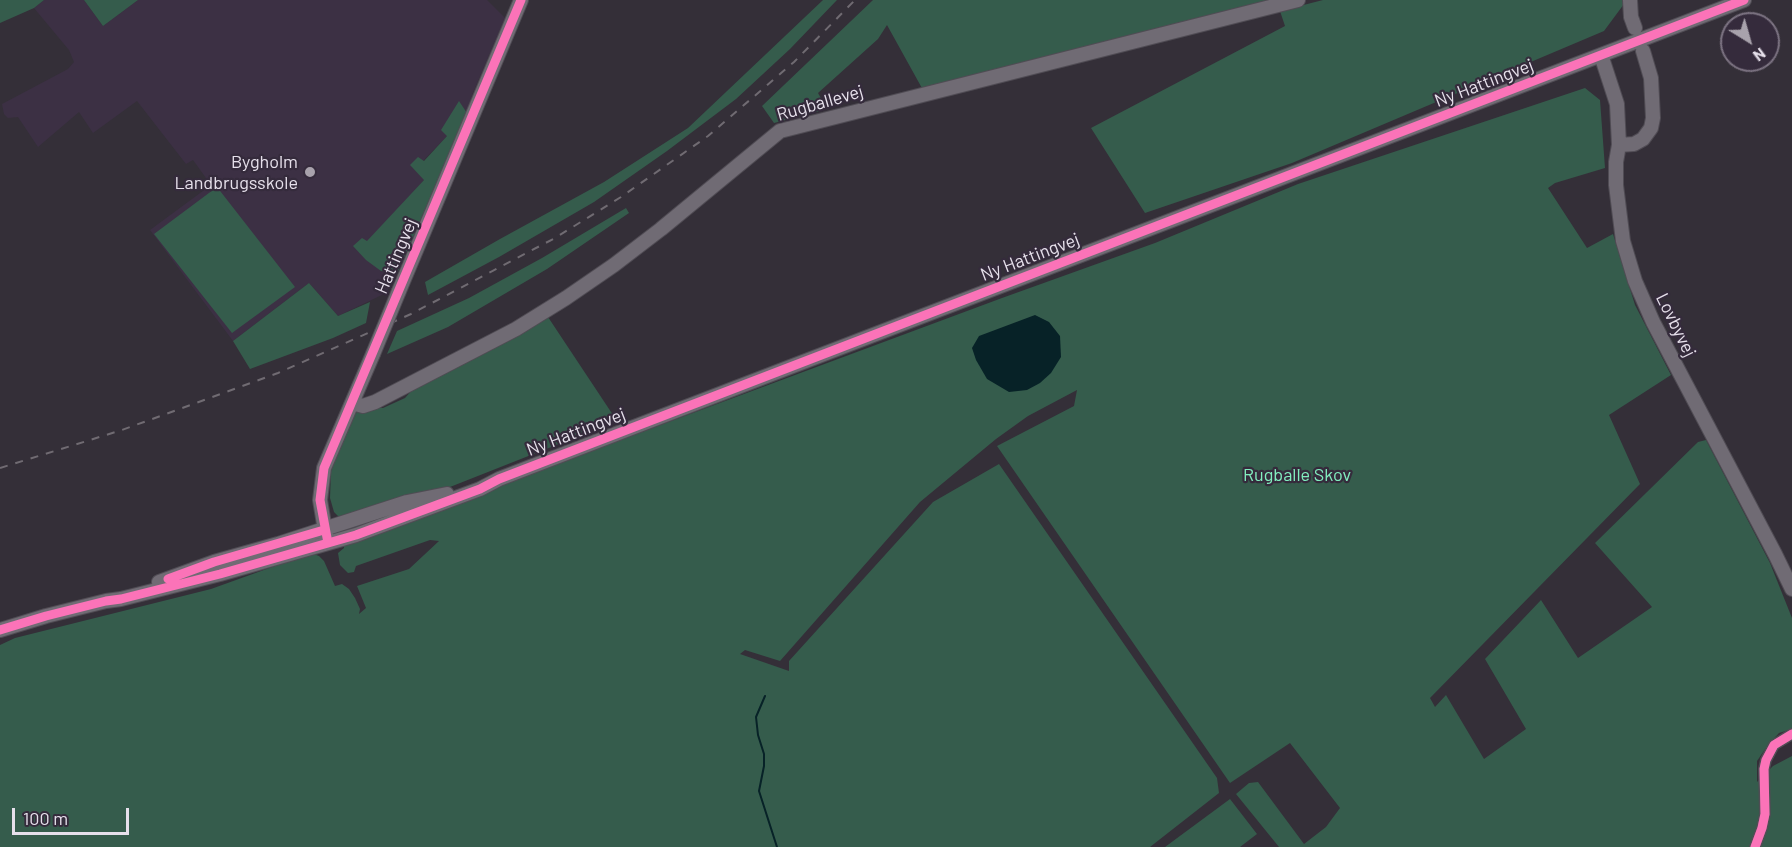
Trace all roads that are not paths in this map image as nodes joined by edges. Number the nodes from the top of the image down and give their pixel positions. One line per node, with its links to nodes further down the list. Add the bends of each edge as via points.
1 (521, 0): 9 (street, Hattingvej, bridge)
2 (1298, 0): 9 (street, Rugballevej, via 780,131 661,229 566,298 516,329 375,402 363,406)
3 (1630, 0): 5 (street)
4 (1744, 0): 7 (street, Ny Hattingvej)
5 (1635, 28)
6 (1643, 51): 8 (street, via 1651,78 1651,128 1643,140)
7 (1601, 55): 8 (street, Lovbyvej, via 1617,104); 10 (street, Ny Hattingvej)
8 (1619, 145): 14 (street, Lovbyvej, via 1616,185 1623,241 1635,281)
9 (352, 403): 11 (street, Hattingvej, via 324,468 320,500)
10 (499, 479): 11 (street, via 407,502); 12 (street, Ny Hattingvej, via 468,494)
11 (324, 530): 12 (street, Hattingvej); 13 (street, via 316,540); 15 (street, via 214,562)
12 (327, 543): 13 (street)
13 (220, 574): 15 (street)
14 (1792, 589)
15 (106, 601): 16 (street)
16 (0, 630)
17 (1792, 734): 18 (street, via 1774,745 1766,760 1765,814)
18 (1755, 847)

